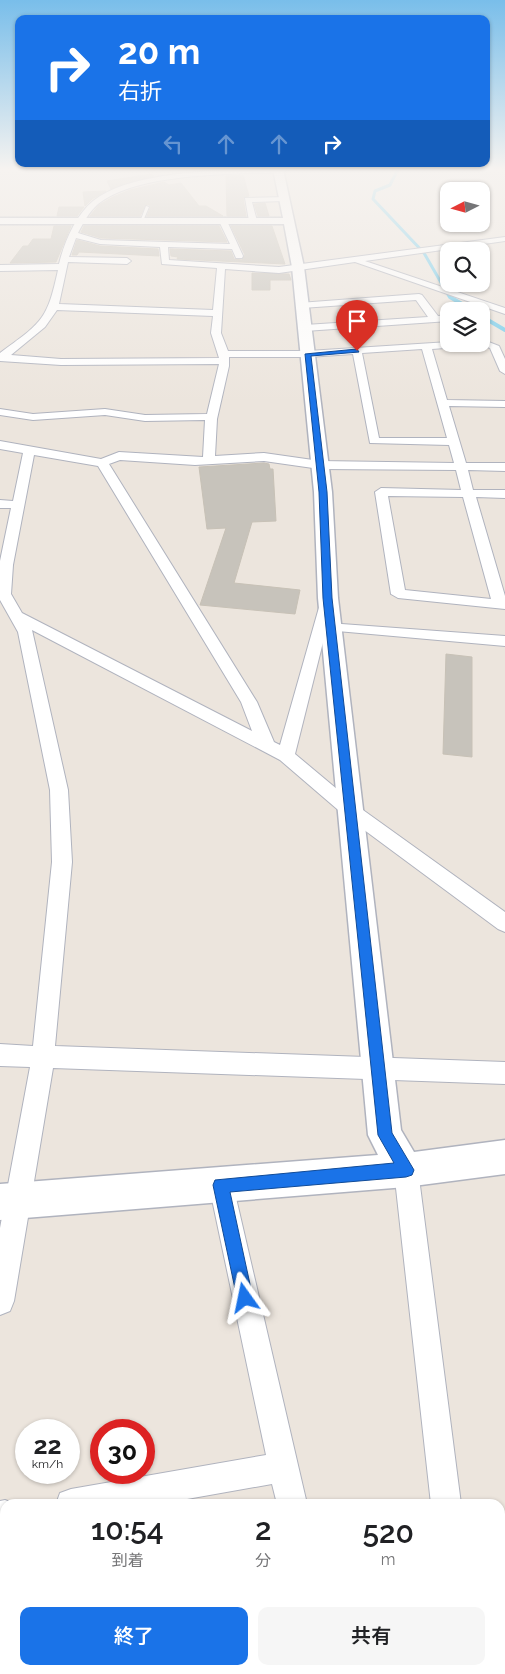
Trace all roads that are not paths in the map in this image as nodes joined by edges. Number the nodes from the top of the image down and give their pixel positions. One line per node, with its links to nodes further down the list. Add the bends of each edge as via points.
1 (70, 247): 8 (street)
2 (164, 247): 9 (street, via 165,262)
3 (235, 247): 12 (street)
4 (294, 247): 10 (street)
5 (447, 247): 6 (street)
6 (355, 260): 10 (street); 15 (street)
7 (127, 261): 8 (street)
8 (63, 263): 11 (street); 14 (street)
9 (221, 267): 12 (street); 16 (street)
10 (298, 267): 12 (street); 13 (street)
11 (0, 268)
12 (245, 269)
13 (302, 305): 17 (street, via 419,298); 19 (street)
14 (53, 307): 16 (street); 24 (street, via 44,322)
15 (505, 312)
16 (218, 313): 26 (street, via 216,333)
17 (435, 319): 18 (street); 19 (street)
18 (440, 319)
19 (305, 328): 25 (street)
20 (440, 345): 22 (street)
21 (490, 345): 27 (street, via 494,346)
22 (426, 346): 23 (street); 28 (street)
23 (357, 351): 25 (street); 32 (street, via 374,441)
24 (2, 354): 26 (street, via 61,362)
25 (308, 354): 26 (street); 37 (street)
26 (224, 358): 31 (street)
27 (505, 371)
28 (443, 404): 29 (street); 32 (street)
29 (505, 404)
30 (3, 412): 31 (street, via 33,417 105,412 145,418)
31 (212, 417): 35 (street)
32 (454, 442): 38 (street)
33 (0, 445): 34 (street)
34 (29, 452): 36 (street); 43 (street)
35 (209, 460): 36 (street, via 119,456); 37 (street, via 264,458)
36 (102, 463): 49 (street, via 249,702)
37 (320, 465): 38 (street); 44 (street)
38 (462, 467): 39 (street); 40 (street)
39 (505, 467)
40 (469, 494): 41 (street); 45 (street); 45 (street, via 381,492 398,594)
41 (505, 494)
42 (0, 504): 43 (street)
43 (18, 505): 46 (street, via 6,565 4,594)
44 (328, 598): 47 (street); 50 (street)
45 (503, 604)
46 (16, 616): 49 (street); 54 (street, via 26,632 59,790 62,862)
47 (331, 627): 48 (street); 51 (street)
48 (505, 641)
49 (265, 742): 50 (street)
50 (286, 756): 51 (street)
51 (350, 810): 52 (street); 55 (street)
52 (505, 923)
53 (0, 1055): 54 (street)
54 (43, 1057): 55 (street); 60 (street)
55 (378, 1069): 56 (street); 58 (street, via 385,1135)
56 (505, 1073)
57 (505, 1157): 58 (street)
58 (406, 1170): 59 (street); 65 (street)
59 (221, 1185): 60 (street); 62 (street)
60 (8, 1202): 61 (street)
61 (0, 1301)
62 (282, 1467): 63 (street); 64 (street)
63 (99, 1499)
64 (291, 1499)
65 (445, 1499)

